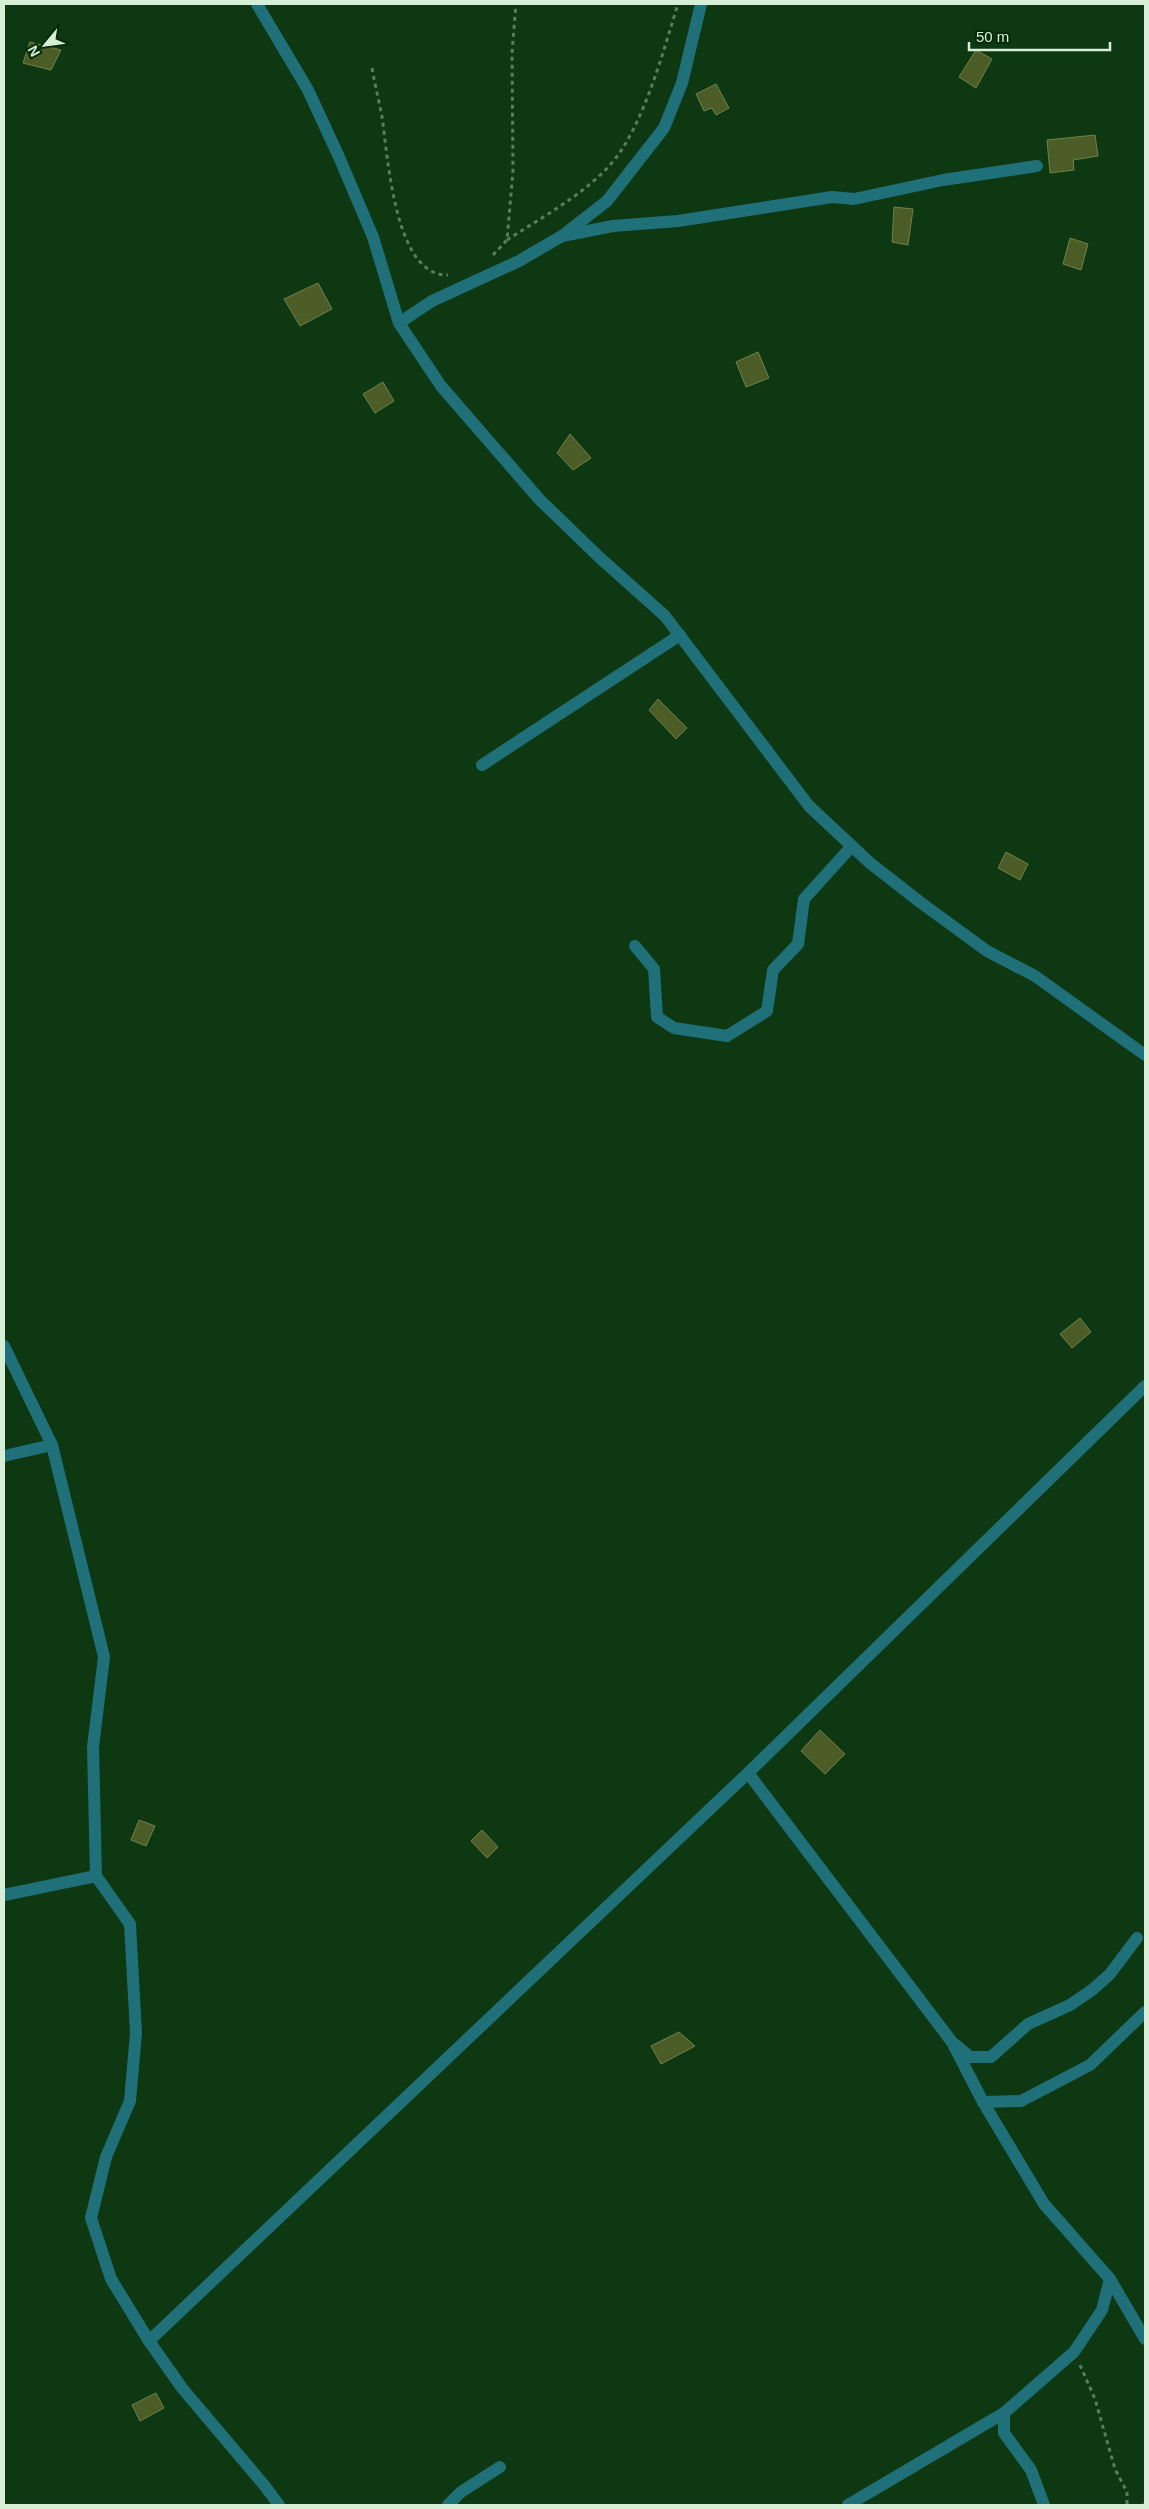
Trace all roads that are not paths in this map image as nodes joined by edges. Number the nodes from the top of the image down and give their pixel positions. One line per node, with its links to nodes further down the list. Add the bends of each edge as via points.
1 (257, 4): 5 (street, via 308,90 339,157 373,236)
2 (701, 4): 4 (street, via 682,83 664,128 607,201)
3 (1037, 166): 4 (street, via 943,180 854,199 832,197 678,220 613,226)
4 (562, 236): 5 (street, via 519,261 432,301)
5 (399, 323): 6 (street, via 441,386 509,465 598,557 665,616)
6 (680, 635): 7 (street); 8 (street, via 809,806)
7 (482, 765)
8 (852, 846): 9 (street, via 804,899 798,944 773,970 768,1011 727,1036 674,1028 657,1017 654,969); 10 (street, via 987,951 1035,976)
9 (635, 946)
10 (1145, 1055)
11 (4, 1346): 13 (street)
12 (1145, 1386): 15 (street)
13 (52, 1445): 14 (street); 16 (street, via 104,1657 92,1747)
14 (4, 1456)
15 (748, 1773): 20 (street); 24 (street)
16 (96, 1876): 17 (street); 24 (street, via 130,1924 136,2033 130,2101 106,2157 91,2218 111,2279)
17 (4, 1895)
18 (1137, 1938): 20 (street, via 1110,1974 1092,1990 1070,2005 1028,2024 991,2057 970,2057)
19 (1145, 2012): 21 (street, via 1090,2065 1021,2101)
20 (952, 2042): 21 (street)
21 (984, 2102): 22 (street, via 1044,2204)
22 (1110, 2279): 23 (street); 25 (street, via 1102,2310 1074,2352)
23 (1145, 2339)
24 (149, 2341): 27 (street, via 182,2388)
25 (1004, 2413): 29 (street); 30 (street, via 1004,2433 1031,2470)
26 (500, 2467): 28 (street)
27 (278, 2505)
28 (448, 2505)
29 (848, 2505)
30 (1044, 2505)

